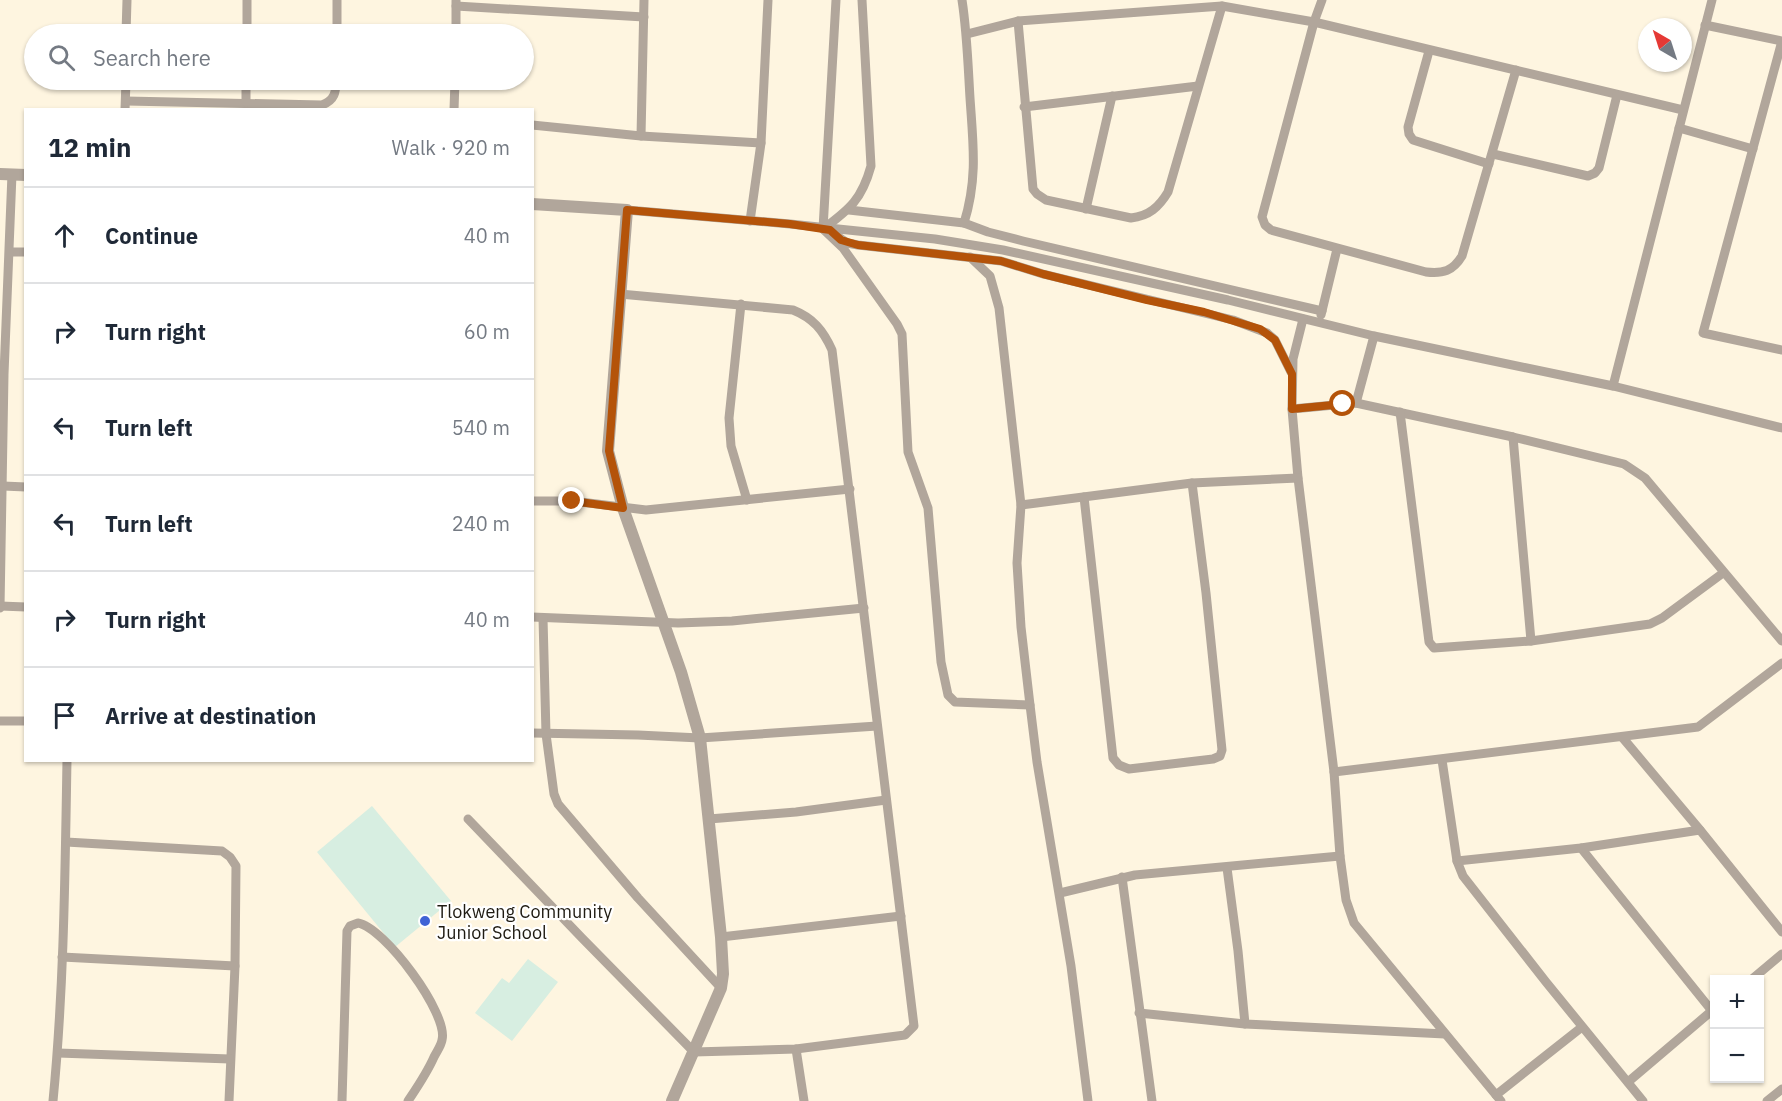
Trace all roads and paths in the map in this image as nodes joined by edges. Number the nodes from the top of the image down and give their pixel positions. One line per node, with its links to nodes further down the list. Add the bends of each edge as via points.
1 (127, 0): 16 (street)
2 (247, 0): 17 (street)
3 (337, 0): 18 (street)
4 (644, 0): 13 (street)
5 (768, 0): 40 (street)
6 (836, 0): 52 (street)
7 (862, 0): 49 (street, via 871,166 866,185)
8 (962, 0): 21 (street)
9 (1322, 0): 15 (street)
10 (1712, 0): 20 (street)
11 (456, 3): 13 (street); 19 (street)
12 (1222, 6): 14 (street); 15 (street); 25 (street)
13 (644, 17): 39 (street)
14 (1018, 21): 21 (street); 34 (street)
15 (1314, 22): 23 (street); 53 (street, via 1262,217 1271,230)
16 (126, 24)
17 (247, 24)
18 (336, 24)
19 (456, 24)
20 (1705, 25): 22 (street); 36 (street)
21 (967, 34): 51 (street, via 974,173)
22 (1782, 41): 41 (street)
23 (1429, 51): 24 (street); 43 (street, via 1409,134 1413,140)
24 (1516, 70): 30 (street); 42 (street)
25 (1198, 86): 31 (street); 47 (street, via 1162,202 1143,217)
26 (126, 90): 33 (street)
27 (246, 90): 32 (street)
28 (335, 90): 32 (street, via 331,100 322,105)
29 (455, 90): 35 (street)
30 (1617, 95): 36 (street); 42 (street, via 1599,168 1592,175)
31 (1112, 96): 34 (street); 47 (street)
32 (246, 102): 33 (street)
33 (125, 105)
34 (1024, 107): 47 (street, via 1033,189 1046,200)
35 (454, 108)
36 (1683, 110): 38 (street)
37 (534, 125): 39 (street)
38 (1679, 128): 41 (street); 65 (street)
39 (640, 136): 40 (street)
40 (761, 143): 50 (street)
41 (1753, 149): 63 (street, via 1703,333)
42 (1493, 154): 43 (street)
43 (1489, 164): 53 (street, via 1462,256 1447,271 1426,272)
44 (6, 174): 45 (street); 54 (street)
45 (24, 175)
46 (534, 204): 48 (street)
47 (1086, 209)
48 (627, 210): 50 (street); 57 (street)
49 (849, 210): 51 (street); 52 (street)
50 (750, 221): 52 (street)
51 (964, 223): 59 (street, via 1023,241)
52 (827, 229): 56 (street, via 841,240 858,245); 60 (street, via 935,239 1013,252); 92 (street, via 902,334 908,452 928,508 938,631 948,695 955,702)
53 (1337, 249): 59 (street)
54 (10, 252): 55 (street); 73 (street)
55 (24, 252)
56 (970, 257): 64 (street, via 1001,261 1260,329 1275,340); 79 (street, via 990,276 997,299)
57 (620, 294): 58 (street); 80 (street, via 609,451)
58 (741, 304): 75 (street, via 793,310 815,322 825,336 832,350); 77 (street, via 729,418 731,446)
59 (1322, 311): 61 (street)
60 (1303, 319): 61 (street); 64 (street)
61 (1319, 323): 62 (street)
62 (1374, 336): 65 (street); 66 (street)
63 (1782, 350)
64 (1292, 374): 67 (street)
65 (1613, 386): 69 (street)
66 (1356, 403): 67 (street); 68 (street)
67 (1292, 409): 71 (street)
68 (1400, 412): 70 (street); 89 (street, via 1431,644 1437,649)
69 (1782, 428)
70 (1513, 437): 82 (street, via 1624,464 1638,472); 89 (street)
71 (1298, 478): 72 (street); 102 (street)
72 (1192, 483): 76 (street); 76 (street, via 1222,750 1213,759 1129,769 1113,758)
73 (3, 486): 74 (street); 81 (street)
74 (24, 487)
75 (850, 489): 77 (street); 85 (street)
76 (1084, 497): 79 (street)
77 (747, 500): 80 (street, via 646,510)
78 (534, 501): 80 (street)
79 (1021, 505): 92 (street, via 1017,563)
80 (623, 508): 88 (street)
81 (0, 547): 83 (street)
82 (1723, 573): 89 (street, via 1650,624); 90 (street)
83 (0, 607): 84 (street)
84 (24, 607)
85 (864, 608): 88 (street, via 732,621); 95 (street)
86 (534, 617): 87 (street)
87 (543, 618): 88 (street); 97 (street)
88 (664, 622): 99 (street)
89 (1531, 641)
90 (1782, 641)
91 (1782, 663): 98 (street, via 1698,728)
92 (1029, 705): 113 (street)
93 (0, 721): 94 (street)
94 (24, 721)
95 (877, 726): 99 (street); 103 (street)
96 (534, 733): 97 (street)
97 (546, 734): 99 (street); 121 (street, via 554,794 562,811)
98 (1622, 737): 100 (street); 106 (street)
99 (700, 738): 105 (street)
100 (1442, 760): 102 (street); 110 (street)
101 (67, 762): 107 (street)
102 (1334, 772): 109 (street)
103 (886, 800): 105 (street); 114 (street)
104 (468, 819): 129 (street)
105 (709, 819): 116 (street)
106 (1700, 830): 108 (street); 115 (street)
107 (66, 842): 118 (street); 119 (street, via 222,850 236,866)
108 (1581, 848): 110 (street); 122 (street)
109 (1340, 856): 111 (street); 127 (street, via 1346,900 1354,923)
110 (1457, 861): 126 (street, via 1463,876)
111 (1227, 868): 112 (street); 125 (street)
112 (1122, 877): 113 (street); 123 (street)
113 (1060, 893): 141 (street)
114 (901, 916): 116 (street); 128 (street, via 912,1029 905,1035)
115 (1782, 932)
116 (721, 937): 121 (street)
117 (1782, 954): 120 (street)
118 (62, 957): 119 (street); 130 (street)
119 (235, 966): 131 (street)
120 (1757, 975)
121 (721, 988): 129 (street)
122 (1710, 1006)
123 (1139, 1013): 125 (street); 142 (street)
124 (1710, 1013): 132 (street)
125 (1245, 1024): 127 (street)
126 (1582, 1027): 132 (street); 134 (street)
127 (1445, 1034): 134 (street)
128 (796, 1049): 129 (street); 140 (street)
129 (694, 1052): 139 (street)
130 (58, 1053): 131 (street); 135 (street)
131 (230, 1059): 136 (street)
132 (1628, 1082): 143 (street)
133 (1782, 1089): 144 (street)
134 (1499, 1098)
135 (52, 1101)
136 (229, 1101)
137 (342, 1101): 138 (street, via 347,931 358,923 374,931 396,952 418,980 440,1024 443,1040 423,1082)
138 (408, 1101)
139 (672, 1101)
140 (804, 1101)
141 (1088, 1101)
142 (1152, 1101)
143 (1643, 1101)
144 (1767, 1101)

